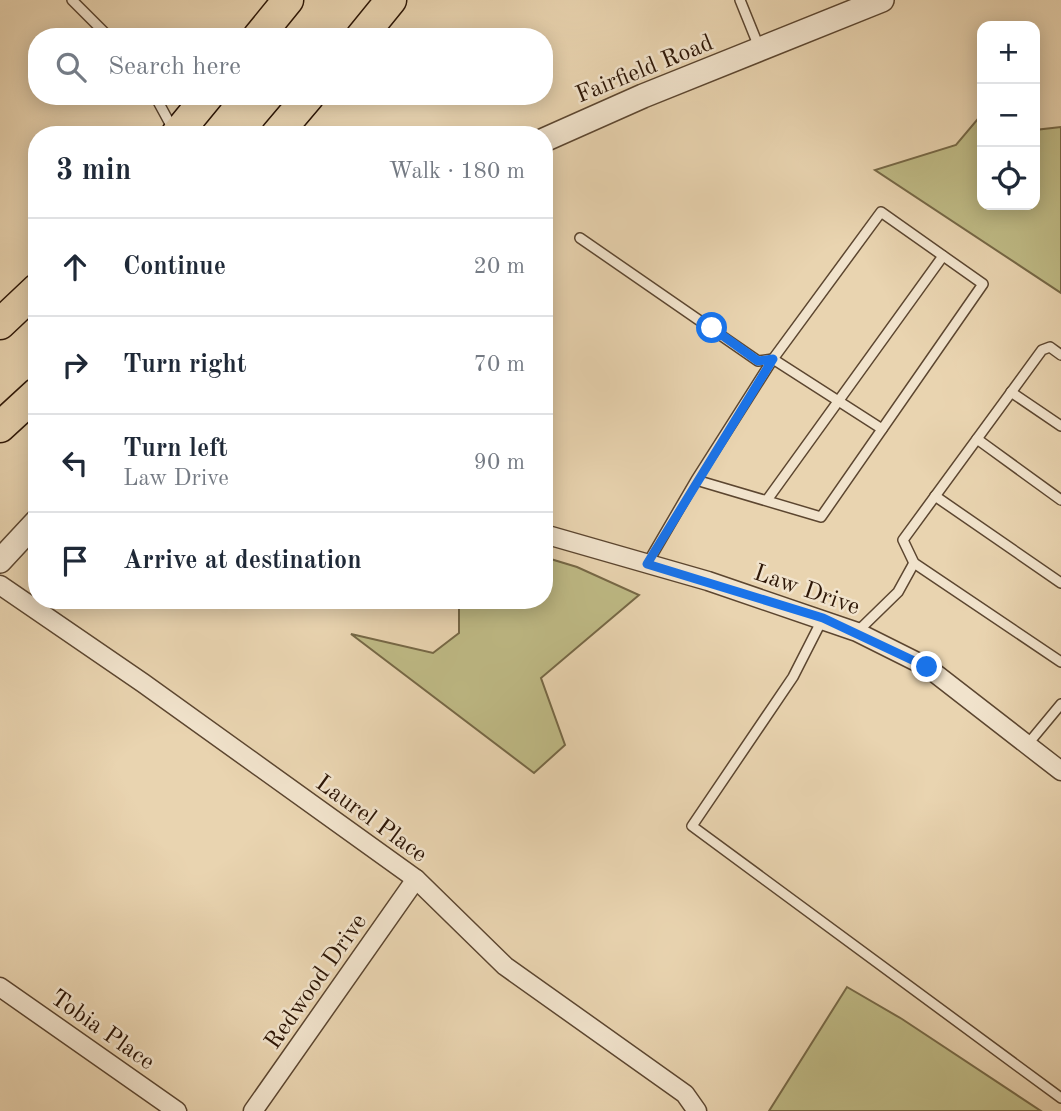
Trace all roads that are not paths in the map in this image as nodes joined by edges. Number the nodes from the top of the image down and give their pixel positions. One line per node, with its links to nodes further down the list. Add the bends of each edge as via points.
1 (72, 0): 6 (lane)
2 (391, 0): 8 (highway)
3 (740, 0): 9 (lane)
4 (882, 0): 9 (street, Fairfield Road)
5 (283, 4): 7 (highway)
6 (100, 28)
7 (265, 28)
8 (368, 28)
9 (759, 49): 16 (street, Fairfield Road)
10 (160, 105): 13 (lane)
11 (201, 105): 14 (highway)
12 (302, 105): 15 (highway)
13 (171, 126)
14 (183, 126)
15 (284, 126)
16 (553, 136)
17 (580, 238): 22 (lane, via 758,361)
18 (943, 256): 22 (lane, via 881,212); 25 (lane); 28 (lane, via 983,285)
19 (28, 296): 20 (highway)
20 (3, 316)
21 (1061, 355): 23 (lane, via 1050,347 1042,351)
22 (773, 359): 25 (lane); 30 (lane)
23 (1011, 392): 26 (lane); 29 (lane)
24 (28, 401): 27 (highway)
25 (838, 401): 28 (lane); 32 (lane)
26 (1061, 426)
27 (0, 427)
28 (882, 429): 32 (lane, via 821,517)
29 (977, 439): 31 (lane); 33 (lane)
30 (696, 480): 32 (lane); 38 (lane)
31 (935, 496): 37 (lane, via 903,540); 39 (lane)
32 (767, 500)
33 (1061, 500)
34 (28, 531): 36 (street)
35 (553, 537): 38 (street, Law Drive)
36 (0, 561)
37 (914, 563): 44 (lane, via 898,592); 45 (lane)
38 (647, 564): 43 (street, Law Drive)
39 (1061, 583)
40 (0, 585): 41 (street, Laurel Place)
41 (28, 604)
42 (35, 609): 49 (street, Laurel Place)
43 (823, 618): 44 (street, Law Drive); 51 (lane, via 793,677 692,826)
44 (857, 632): 47 (street, Law Drive, via 927,667)
45 (1061, 662)
46 (1061, 704): 47 (lane)
47 (1027, 745): 48 (street, Law Drive)
48 (1061, 771)
49 (416, 879): 53 (street, Redwood Drive); 54 (street, Laurel Place, via 505,966 685,1094)
50 (0, 987): 52 (street, Tobia Place)
51 (1061, 1098)
52 (177, 1111)
53 (253, 1111)
54 (697, 1111)

